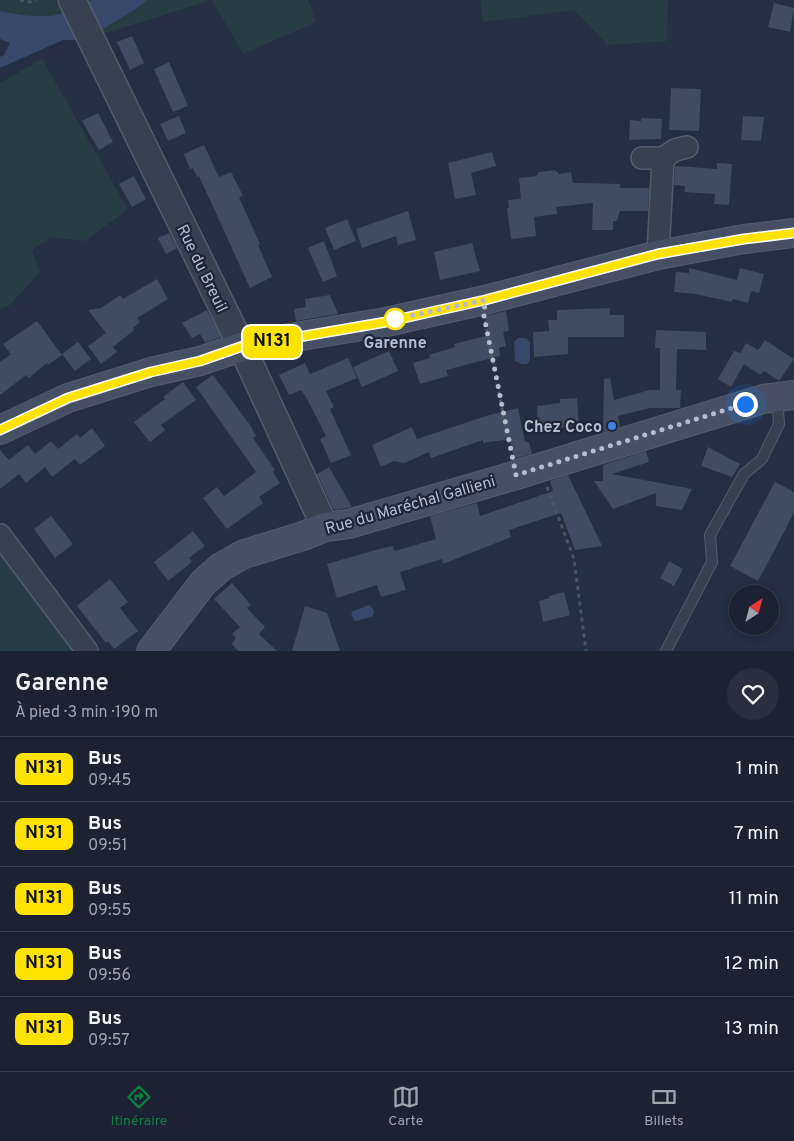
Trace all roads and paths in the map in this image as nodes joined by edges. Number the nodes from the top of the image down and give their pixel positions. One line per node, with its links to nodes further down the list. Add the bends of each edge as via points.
1 (20, 0): 2 (path)
2 (37, 0)
3 (73, 2): 8 (street, Rue du Breuil)
4 (687, 147): 6 (street, via 652,158)
5 (794, 233): 6 (main road)
6 (658, 254): 7 (main road)
7 (485, 300): 8 (main road, via 386,322); 11 (path, via 484,316)
8 (242, 347): 10 (main road, via 68,398); 12 (street, Rue du Breuil)
9 (785, 396): 11 (main road, Rue du Maréchal Gallieni, via 763,399); 17 (lane, via 779,424 762,459 744,474 710,535 712,562)
10 (0, 430)
11 (527, 471): 12 (main road, Rue du Maréchal Gallieni, via 348,524); 16 (path, via 574,559)
12 (325, 527): 15 (main road, Rue du Maréchal Gallieni, via 244,554 221,567 203,583)
13 (0, 535): 14 (street)
14 (87, 651)
15 (151, 651)
16 (586, 651)
17 (666, 651)

